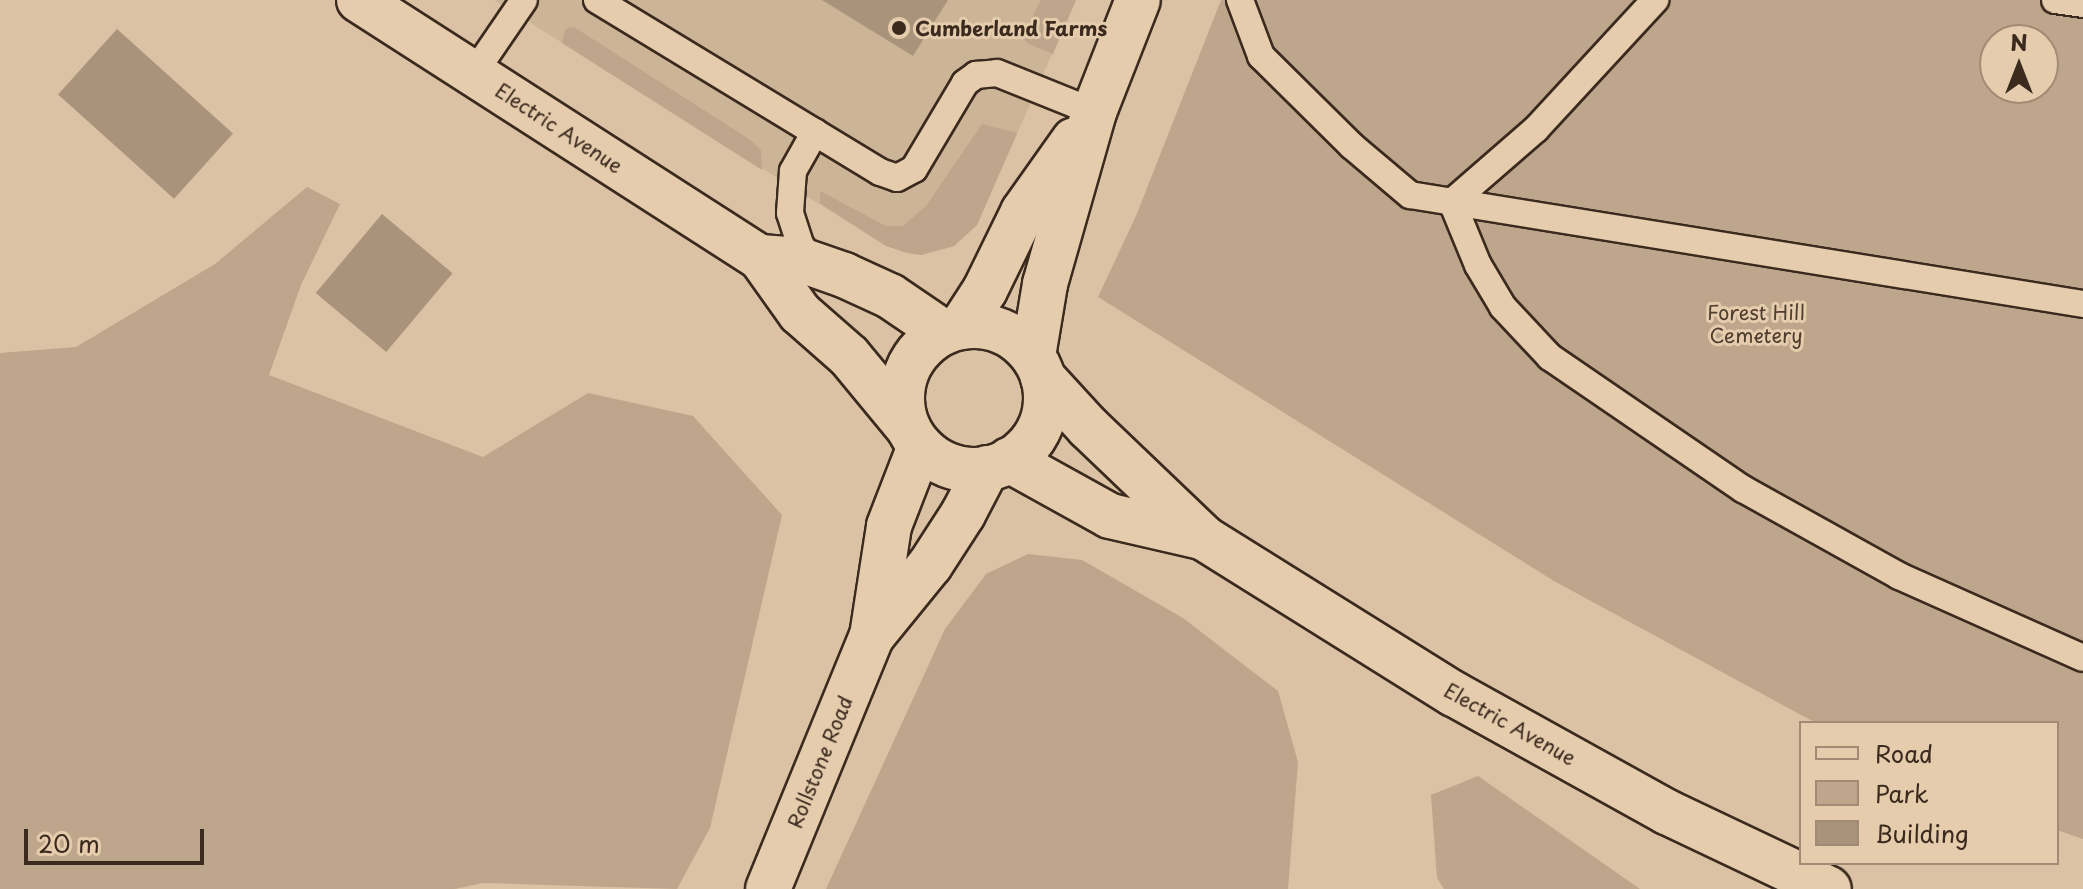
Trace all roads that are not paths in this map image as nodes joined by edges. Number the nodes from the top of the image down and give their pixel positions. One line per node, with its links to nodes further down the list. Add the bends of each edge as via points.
1 (359, 0): 9 (main road, Electric Avenue)
2 (524, 0): 9 (lane)
3 (597, 0): 11 (lane)
4 (1138, 0): 10 (main road)
5 (1240, 0): 12 (lane, via 1261,56 1352,146 1410,195)
6 (1655, 0): 12 (lane, via 1536,129)
7 (2055, 0): 8 (lane)
8 (2083, 4)
9 (474, 73): 13 (main road, Electric Avenue)
10 (1094, 112): 11 (lane, via 997,73 976,75 959,92 914,169 897,178); 16 (main road, via 1023,212 985,290); 17 (main road, via 1045,284)
11 (815, 132): 14 (lane, via 793,171 790,213 801,246)
12 (1452, 202): 15 (lane); 22 (lane, via 1478,265 1503,307 1550,357 1743,489 1899,576)
13 (760, 257): 14 (main road, Electric Avenue); 18 (main road, Electric Avenue, via 800,313 849,356)
14 (818, 266): 16 (main road, Electric Avenue)
15 (2083, 304)
16 (952, 330): 17 (main road, via 981,326 1001,331 1019,341); 18 (main road, via 925,344 903,382 902,404)
17 (1038, 367): 19 (main road, via 1046,401 1041,425 1028,445); 20 (main road, Electric Avenue, via 1088,427)
18 (914, 436): 19 (main road, via 940,461 963,469); 21 (main road, Rollstone Road, via 889,526)
19 (998, 464): 20 (main road, Electric Avenue, via 1110,516); 21 (main road, Rollstone Road, via 930,565)
20 (1204, 538): 24 (main road, Electric Avenue, via 1454,694 1667,812)
21 (872, 636): 23 (main road, Rollstone Road)
22 (2083, 658)
23 (768, 889)
24 (1829, 889)

